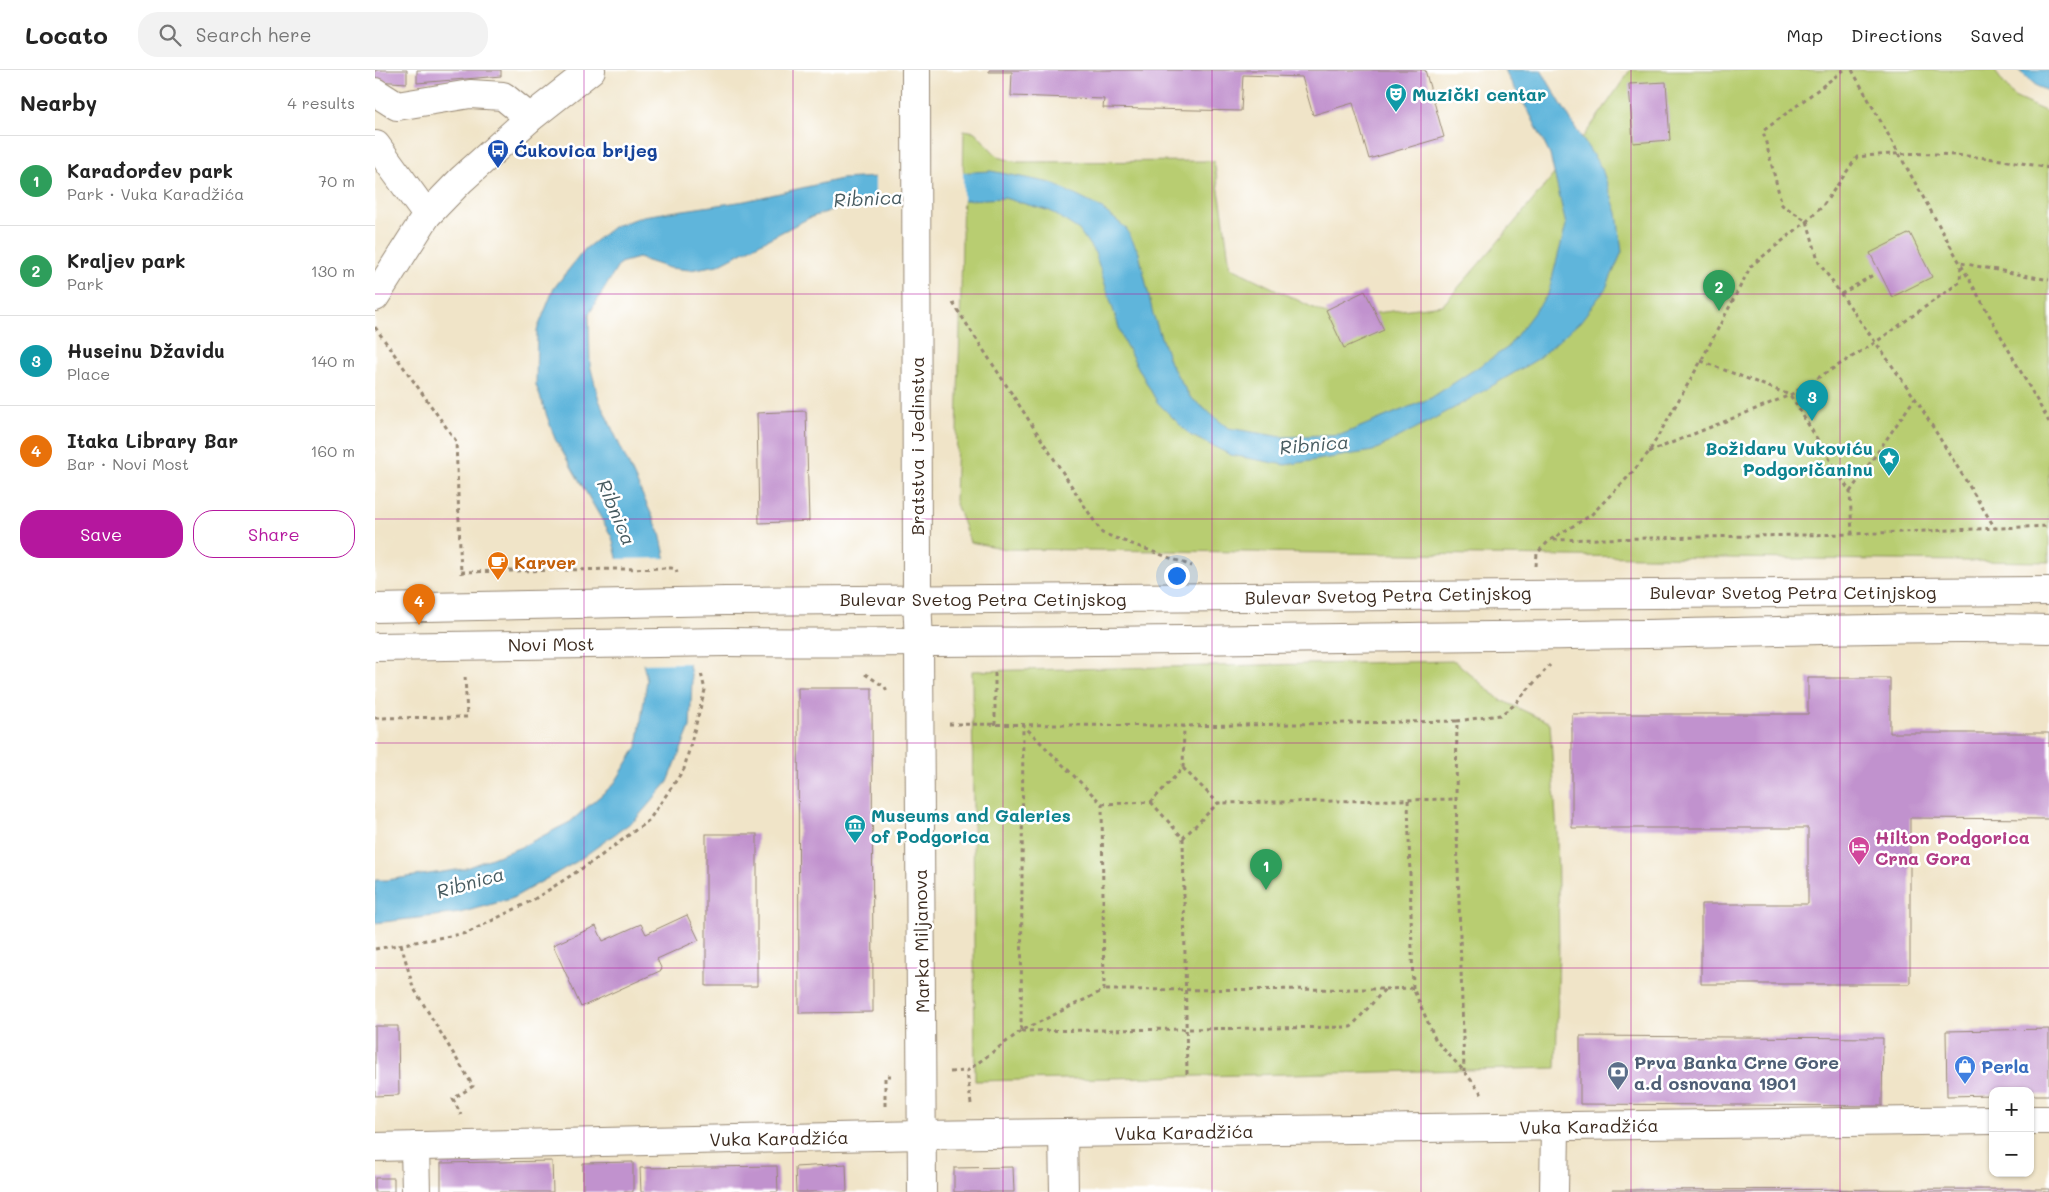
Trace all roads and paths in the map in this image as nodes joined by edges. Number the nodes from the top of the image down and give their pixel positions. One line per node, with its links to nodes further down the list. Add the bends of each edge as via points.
1 (591, 70): 6 (main road)
2 (916, 70): 36 (main road, Bratstva i Jedinstva)
3 (1844, 70): 11 (path, via 1763,131 1782,205)
4 (1852, 70): 8 (path)
5 (386, 99): 6 (main road, via 490,94 503,96); 7 (main road)
6 (529, 118): 10 (main road)
7 (376, 145): 10 (main road)
8 (1898, 152): 9 (path, via 2003,159); 11 (path, via 1857,157); 12 (path)
9 (2049, 168)
10 (427, 214): 16 (main road)
11 (1807, 221): 15 (path, via 1819,263); 20 (path, via 1751,266)
12 (1961, 263): 14 (path); 19 (path, via 1960,282); 23 (path)
13 (1873, 275): 15 (path)
14 (2049, 280)
15 (1841, 294): 19 (path)
16 (375, 297)
17 (953, 303): 30 (path, via 1102,533)
18 (375, 327): 32 (path, via 456,441)
19 (1876, 342): 21 (path); 22 (path)
20 (1701, 361): 21 (path); 24 (path)
21 (1790, 394): 24 (path); 25 (path)
22 (1915, 398): 25 (path); 27 (path)
23 (2049, 422)
24 (1649, 452): 29 (path, via 1591,516)
25 (1850, 492): 28 (path)
26 (2049, 526): 27 (path)
27 (1995, 528): 28 (path)
28 (1852, 534): 29 (path)
29 (1549, 540): 31 (path, via 1537,553)
30 (1192, 566)
31 (1536, 566)
32 (461, 572): 33 (path, via 671,568 676,569); 34 (path)
33 (679, 575)
34 (462, 582)
35 (2049, 591): 36 (main road, Bulevar Svetog Petra Cetinjskog)
36 (917, 599): 37 (main road, Bulevar Svetog Petra Cetinjskog, bridge); 40 (main road, Marka Miljanova)
37 (375, 608)
38 (2049, 630): 40 (main road, Bulevar Svetog Petra Cetinjskog, via 1980,628)
39 (727, 642): 40 (main road, Bulevar Svetog Petra Cetinjskog); 41 (main road, Novi Most, bridge)
40 (919, 642): 49 (main road, Marka Miljanova)
41 (375, 647)
42 (1556, 659): 48 (path, via 1513,706 1500,715)
43 (465, 669): 47 (path, via 467,717)
44 (860, 670): 49 (path, via 885,687 896,708)
45 (995, 671): 51 (path)
46 (701, 672): 60 (path, via 705,690 684,769 649,820 533,900 467,932)
47 (375, 718)
48 (1457, 721): 52 (path); 54 (path)
49 (918, 722): 51 (path); 75 (main road, Marka Miljanova)
50 (1023, 725): 51 (path); 52 (path); 58 (path); 67 (path)
51 (995, 726)
52 (1184, 726): 53 (path)
53 (1183, 768): 56 (path); 57 (path)
54 (1457, 799): 55 (path); 62 (path, via 1464,1071 1436,1040)
55 (1408, 800): 57 (path); 62 (path)
56 (1151, 802): 58 (path); 59 (path)
57 (1219, 803): 59 (path)
58 (1103, 804): 64 (path)
59 (1183, 838): 65 (path)
60 (401, 944): 61 (path); 76 (path, via 413,987 473,1086 453,1099)
61 (375, 949)
62 (1413, 988): 63 (path)
63 (1385, 989): 65 (path); 66 (path, via 1351,1027)
64 (1104, 990): 65 (path); 67 (path)
65 (1186, 990): 66 (path)
66 (1187, 1030): 67 (path); 69 (path)
67 (1021, 1031): 68 (path)
68 (975, 1067)
69 (1187, 1076)
70 (1989, 1120): 73 (main road, Vuka Karadžića)
71 (2034, 1120): 72 (main road)
72 (2049, 1120)
73 (1555, 1127): 74 (main road, Vuka Karadžića); 82 (main road)
74 (1063, 1134): 75 (main road, Vuka Karadžića); 81 (main road)
75 (923, 1135): 76 (main road, Vuka Karadžića); 80 (main road, Marka Miljanova)
76 (475, 1145): 77 (main road, Vuka Karadžića)
77 (415, 1146): 78 (main road, Vuka Karadžića); 79 (main road)
78 (375, 1147)
79 (415, 1192)
80 (922, 1192)
81 (1064, 1192)
82 (1553, 1192)

